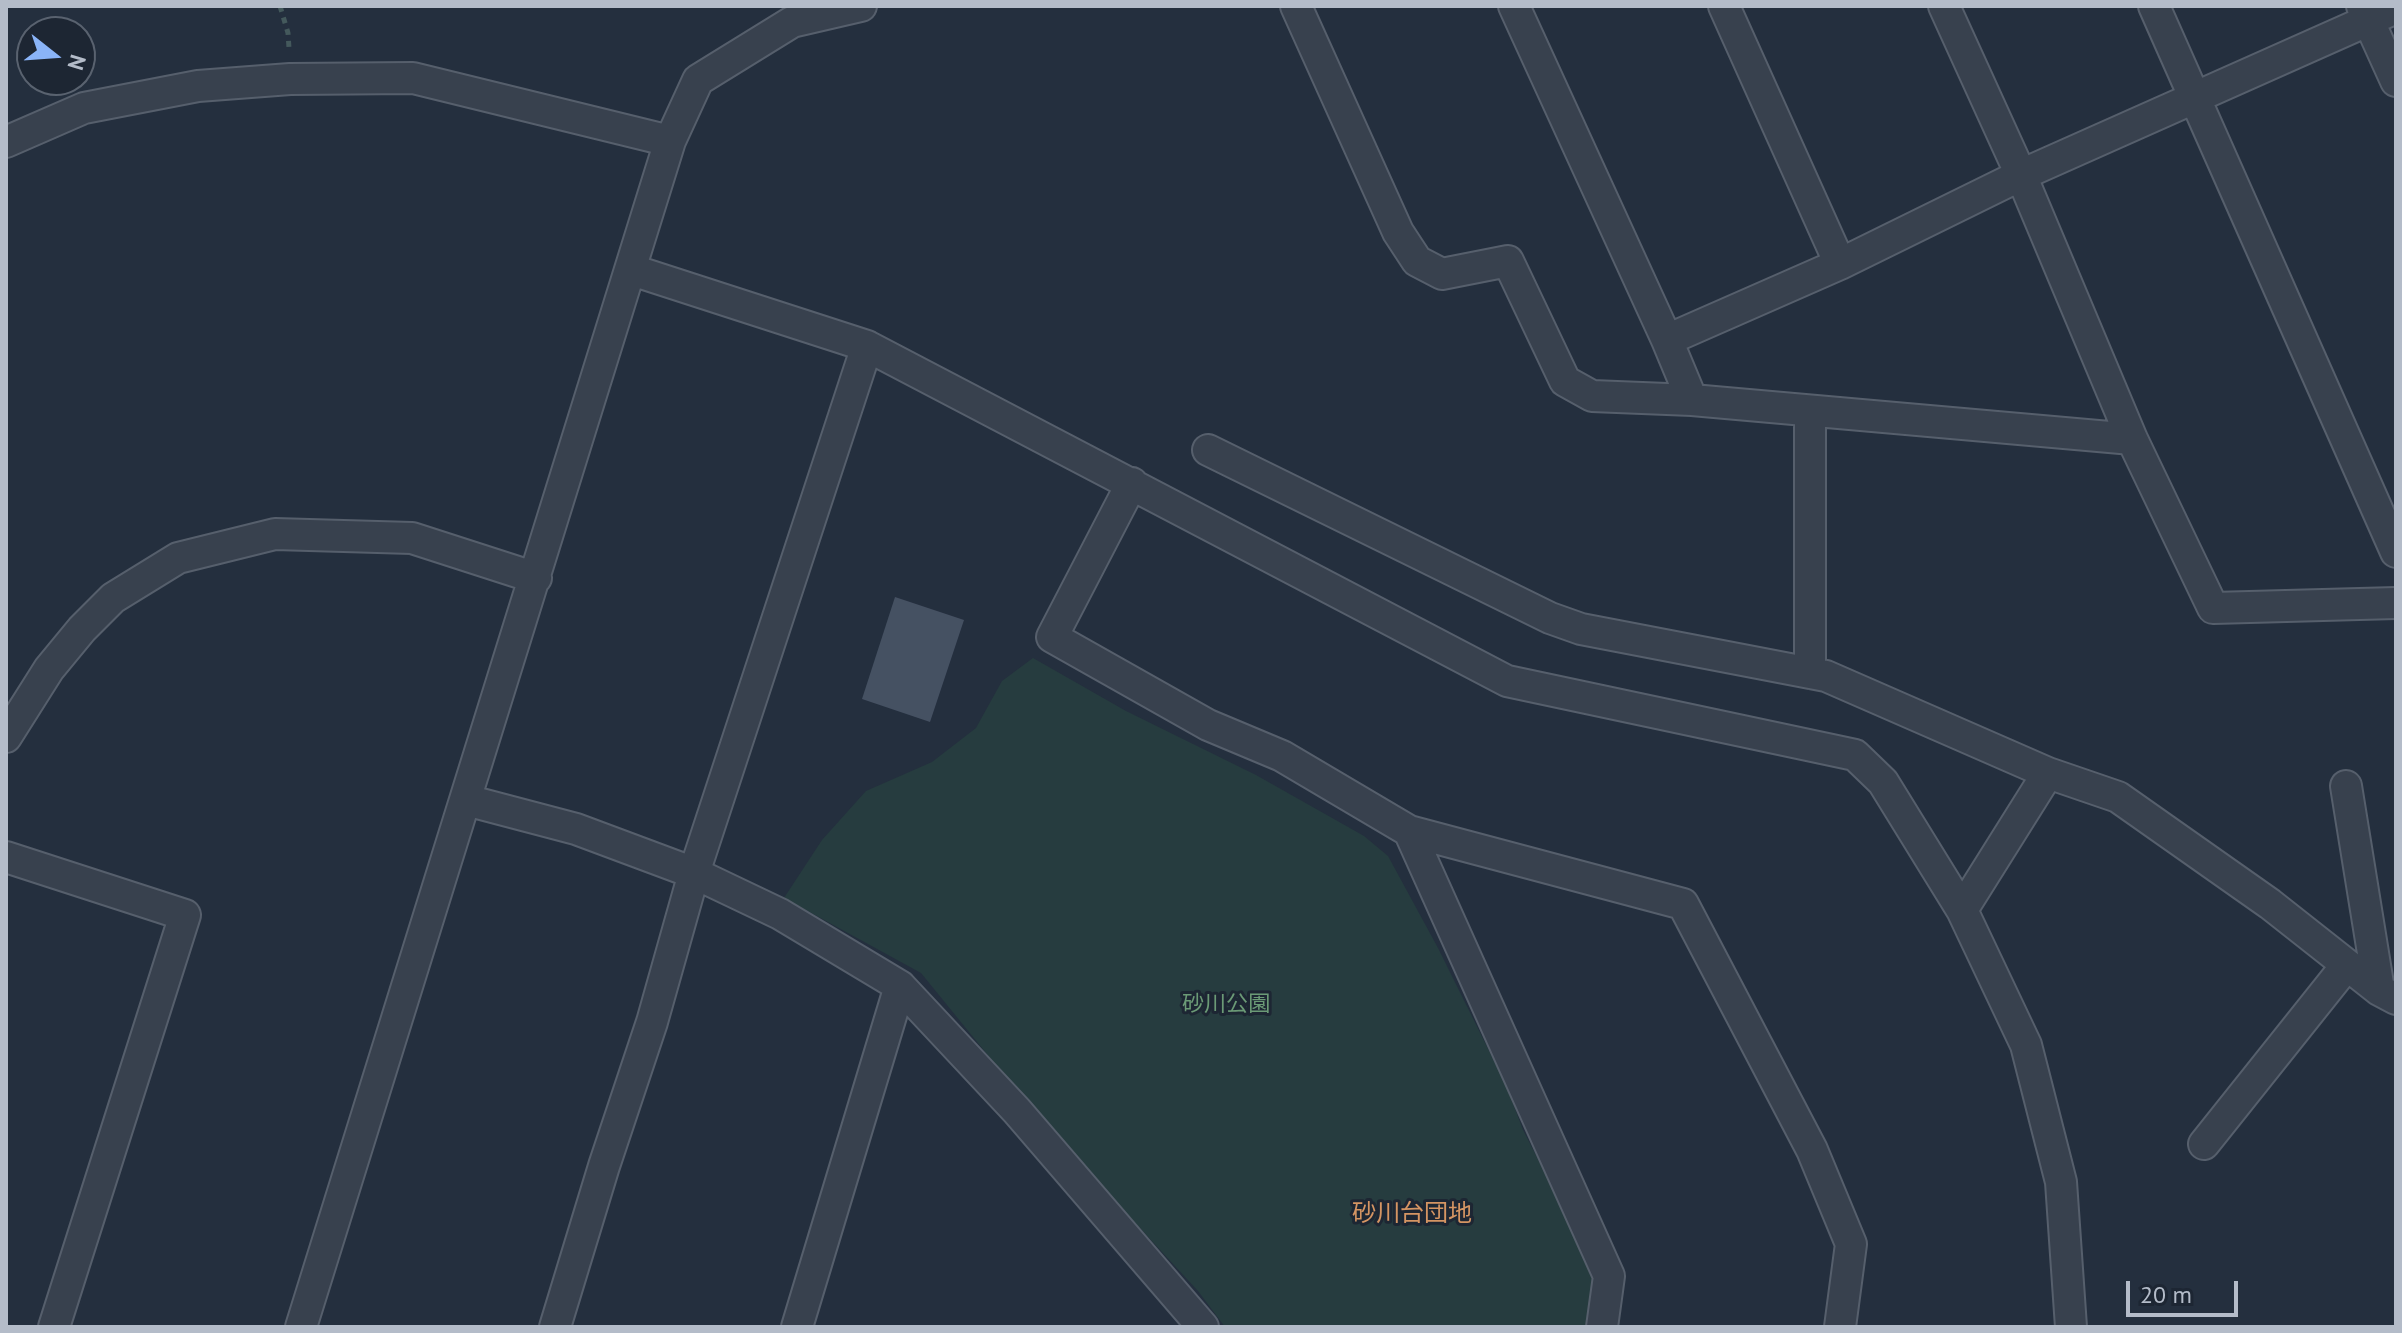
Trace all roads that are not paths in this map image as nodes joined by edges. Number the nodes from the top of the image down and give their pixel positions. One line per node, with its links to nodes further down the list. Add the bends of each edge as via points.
1 (861, 6): 11 (street, via 792,22 698,80)
2 (1296, 6): 18 (street, via 1398,232 1417,261 1442,274 1508,261 1565,381 1592,396)
3 (1514, 6): 16 (street)
4 (1724, 6): 14 (street)
5 (1944, 6): 13 (street)
6 (2154, 6): 10 (street)
7 (2396, 8): 8 (street)
8 (2365, 14): 9 (street); 10 (street)
9 (2396, 81)
10 (2195, 99): 13 (street); 23 (street)
11 (670, 141): 12 (street, via 413,78 198,86 84,108); 15 (street)
12 (6, 142)
13 (2021, 175): 14 (street); 20 (street)
14 (1840, 264): 16 (street)
15 (632, 270): 17 (street); 24 (street)
16 (1667, 340): 18 (street)
17 (867, 346): 22 (street); 33 (street)
18 (1692, 400): 19 (street)
19 (1810, 411): 20 (street); 26 (street)
20 (2132, 439): 25 (street, via 2213,608)
21 (1208, 450): 26 (street, via 1550,618 1581,629)
22 (1132, 483): 31 (street, via 1052,637 1208,725 1282,756); 34 (street, via 1507,681 1855,755 1883,782)
23 (2396, 552)
24 (536, 578): 27 (street, via 412,538 275,534 178,558 113,598 82,629); 30 (street)
25 (2396, 603)
26 (1810, 673): 28 (street)
27 (6, 737)
28 (2048, 773): 34 (street); 35 (street, via 2118,797 2270,904)
29 (2346, 786): 37 (street)
30 (466, 800): 33 (street, via 576,829); 40 (street)
31 (1409, 831): 44 (street, via 1609,1276); 45 (street, via 1683,904 1812,1150 1851,1244)
32 (6, 857): 39 (street, via 185,915)
33 (694, 873): 36 (street, via 780,914); 41 (street)
34 (1962, 910): 46 (street, via 2026,1045 2061,1182)
35 (2346, 966): 37 (street); 38 (street)
36 (900, 986): 42 (street); 43 (street, via 1017,1111)
37 (2387, 994)
38 (2204, 1144)
39 (54, 1327)
40 (301, 1327)
41 (555, 1327)
42 (797, 1327)
43 (1203, 1327)
44 (1602, 1327)
45 (1840, 1327)
46 (2071, 1327)

